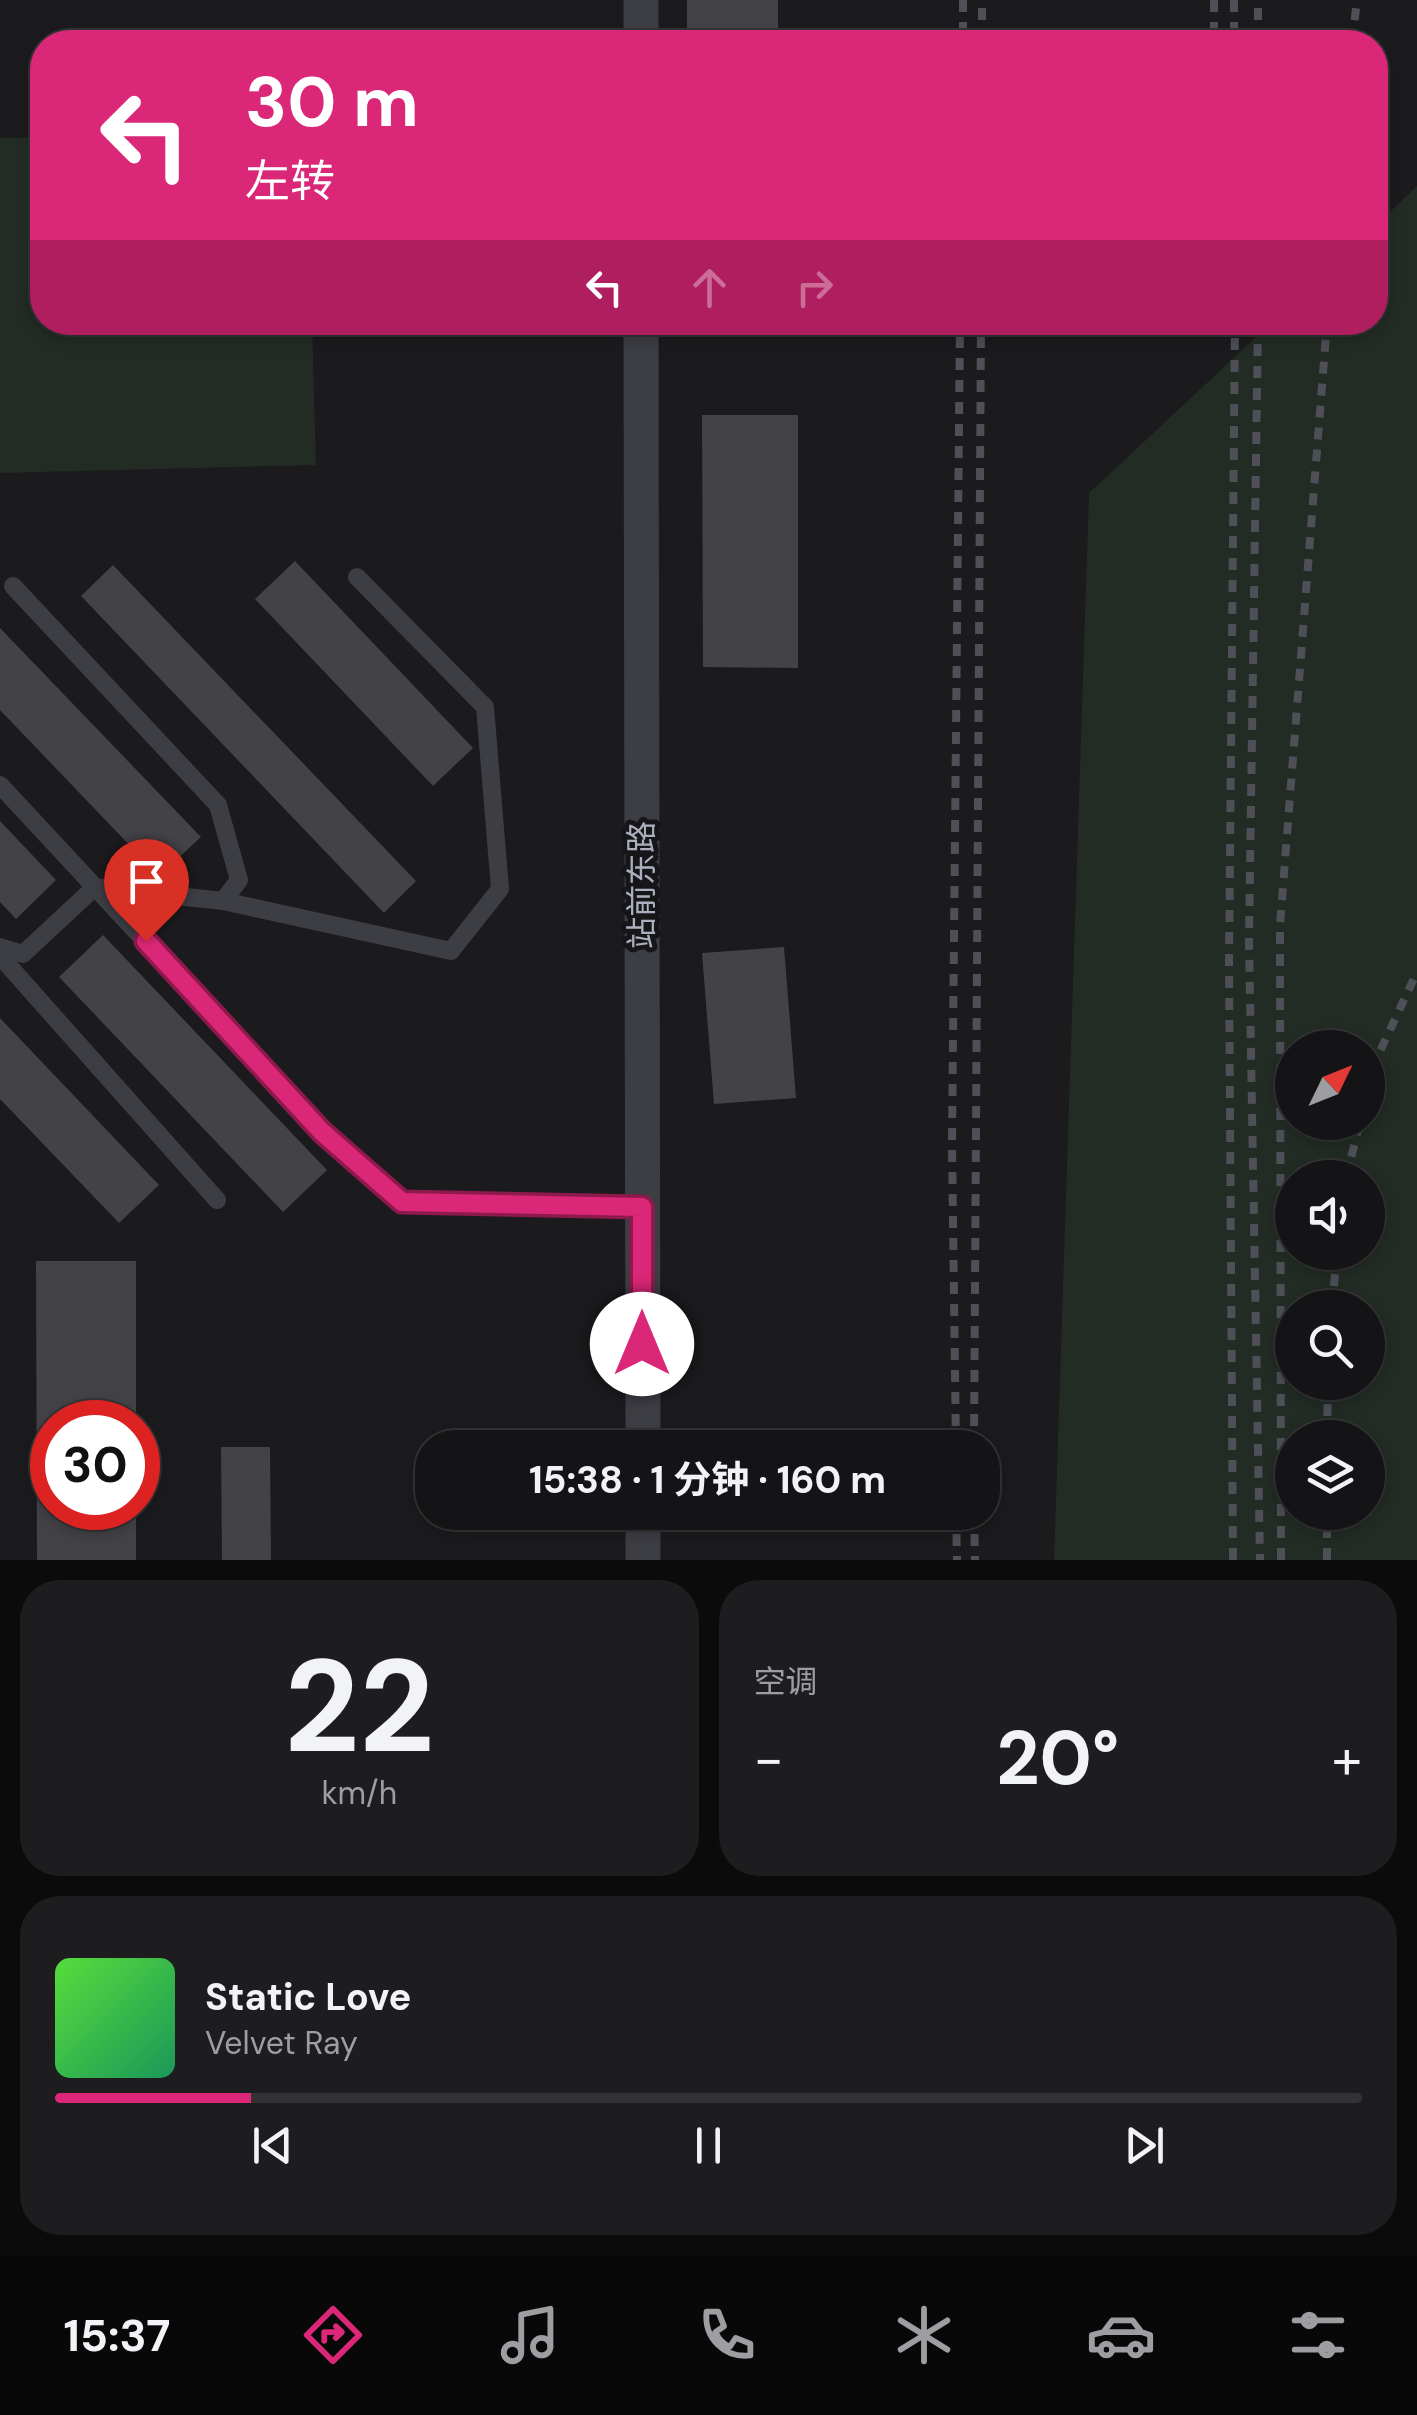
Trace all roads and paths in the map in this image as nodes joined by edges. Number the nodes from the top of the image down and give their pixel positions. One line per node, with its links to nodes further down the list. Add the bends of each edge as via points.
1 (640, 0): 2 (street)
2 (640, 30)
3 (641, 335): 12 (street, 站前东路)
4 (357, 577): 8 (lane, via 485,707 500,889 451,951)
5 (13, 586): 8 (lane, via 218,805 239,880)
6 (0, 785): 7 (lane)
7 (95, 886): 8 (lane); 9 (lane, via 23,954); 12 (lane, via 322,1132 402,1202)
8 (223, 901)
9 (0, 946)
10 (0, 956): 11 (lane)
11 (217, 1200)
12 (642, 1207): 13 (street, 站前东路)
13 (642, 1430)
14 (643, 1530): 15 (street)
15 (643, 1560)

